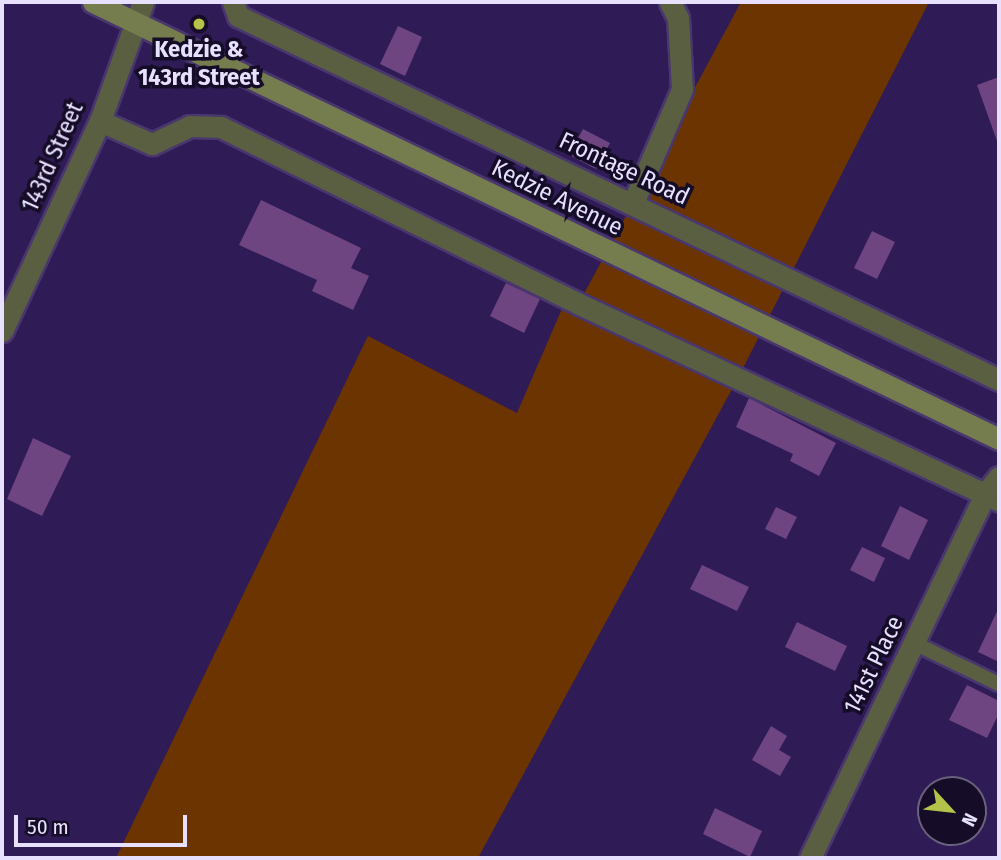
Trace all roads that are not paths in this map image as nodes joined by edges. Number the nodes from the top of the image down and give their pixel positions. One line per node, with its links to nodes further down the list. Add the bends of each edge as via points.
1 (93, 2): 4 (main road, Kedzie Avenue)
2 (233, 2): 6 (street, Frontage Road, via 238,16)
3 (670, 2): 6 (street, via 678,18 682,89)
4 (139, 11): 5 (street, 143rd Street); 9 (main road, Kedzie Avenue, via 771,331)
5 (100, 121): 7 (street, 143rd Street); 11 (street, via 152,145 190,127 221,127 579,304)
6 (633, 203): 8 (street, Frontage Road)
7 (2, 331)
8 (999, 380)
9 (999, 439)
10 (999, 478): 11 (street, 141st Place)
11 (992, 497): 12 (street, 141st Place)
12 (914, 643): 13 (lane); 14 (street, 141st Place)
13 (999, 684)
14 (810, 858)

